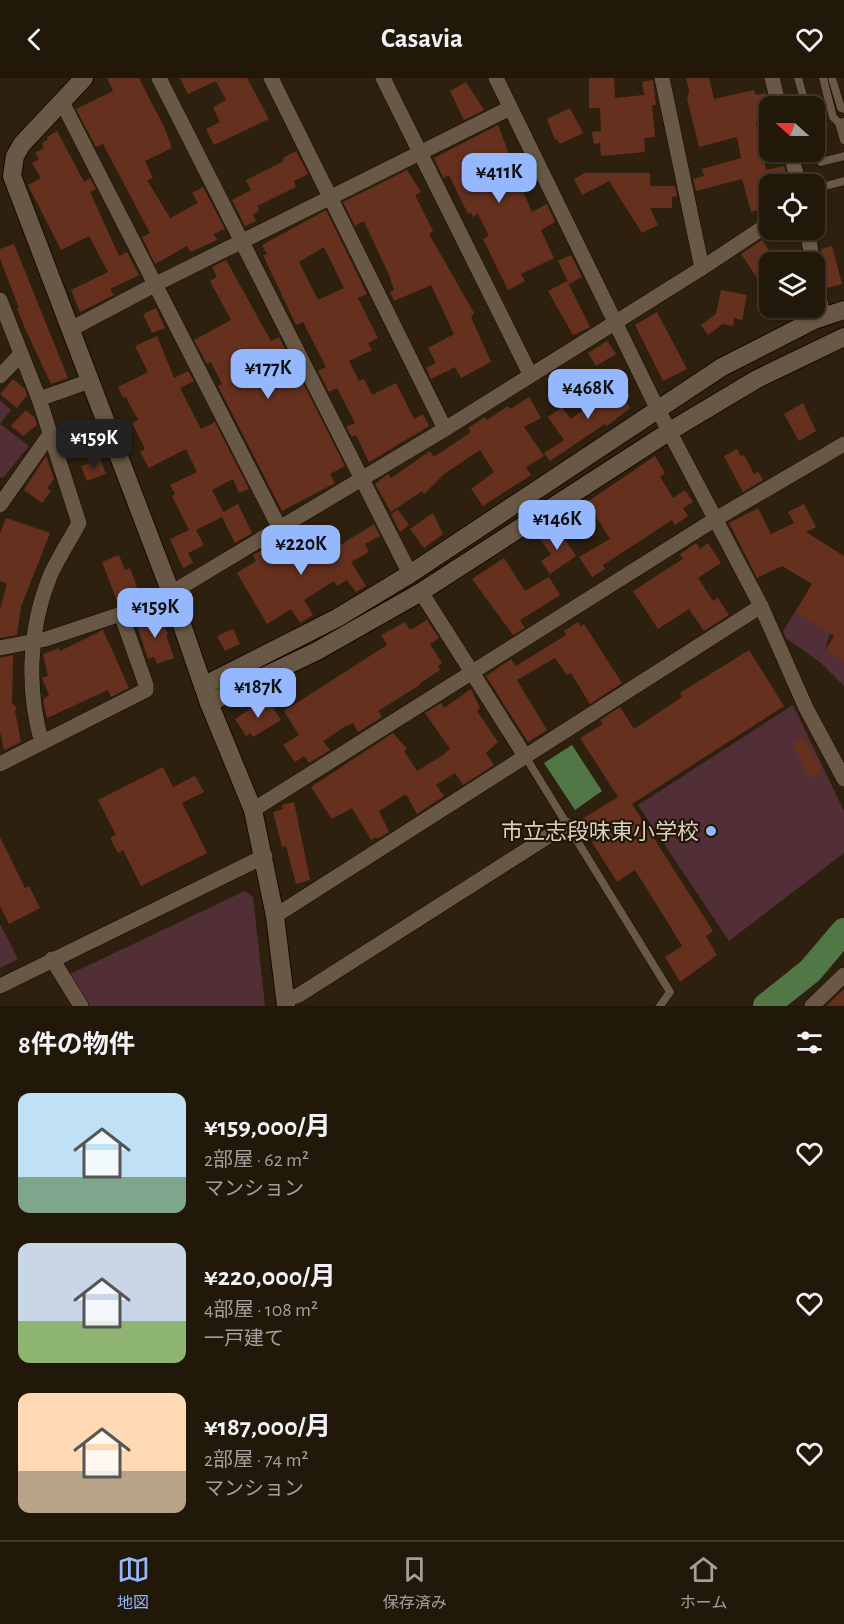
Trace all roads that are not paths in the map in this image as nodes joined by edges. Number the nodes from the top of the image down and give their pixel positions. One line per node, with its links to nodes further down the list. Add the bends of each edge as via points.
1 (84, 78): 13 (street)
2 (159, 78): 25 (street)
3 (271, 78): 23 (street)
4 (383, 78): 18 (street)
5 (496, 78): 14 (street)
6 (662, 78): 26 (street)
7 (772, 78): 11 (street)
8 (798, 78): 12 (lane)
9 (823, 78): 16 (lane, via 833,117)
10 (832, 78): 15 (lane)
11 (776, 96)
12 (803, 96)
13 (62, 102): 27 (street); 33 (street, via 21,144 12,176)
14 (510, 108): 18 (street); 32 (street)
15 (844, 109)
16 (842, 122): 17 (lane)
17 (844, 140)
18 (420, 152): 23 (street); 36 (street)
19 (844, 156): 20 (lane)
20 (825, 161)
21 (844, 181): 22 (lane)
22 (825, 186)
23 (332, 197): 25 (street); 41 (street)
24 (759, 230): 26 (street)
25 (243, 241): 27 (street); 45 (street)
26 (702, 268): 32 (street)
27 (156, 284): 33 (street); 48 (street)
28 (0, 300): 35 (street)
29 (844, 310): 30 (street)
30 (825, 316)
31 (821, 318): 40 (street, via 722,367)
32 (617, 323): 36 (street); 40 (street)
33 (71, 329): 38 (street)
34 (843, 341): 42 (street, via 757,379)
35 (21, 354): 37 (street); 39 (street)
36 (530, 374): 41 (street)
37 (0, 376)
38 (90, 381): 39 (street); 51 (street)
39 (39, 399): 43 (street)
40 (657, 408): 42 (street); 49 (street)
41 (445, 429): 45 (street)
42 (670, 432): 47 (street); 50 (street)
43 (50, 434): 46 (street); 54 (street, via 79,523 51,575 36,617)
44 (844, 444): 47 (street)
45 (363, 479): 48 (street); 49 (street)
46 (0, 505)
47 (714, 520): 52 (street); 56 (street)
48 (279, 527): 51 (street)
49 (410, 574): 57 (street)
50 (421, 592): 56 (street); 57 (street, via 317,651)
51 (171, 593): 53 (street); 57 (street)
52 (760, 606): 59 (street); 61 (street, via 806,708)
53 (121, 614): 54 (street); 58 (street, via 146,690)
54 (33, 641): 55 (street); 58 (street, via 32,696)
55 (0, 648)
56 (471, 674): 59 (street); 62 (street)
57 (206, 695): 62 (street)
58 (42, 743): 60 (street)
59 (525, 756): 63 (lane); 65 (street)
60 (0, 764)
61 (843, 777)
62 (253, 810): 64 (street)
63 (566, 825): 69 (street); 71 (lane, via 670,992)
64 (265, 856): 65 (street); 66 (street)
65 (275, 916): 69 (street)
66 (52, 959): 68 (street); 70 (street)
67 (844, 975): 72 (street)
68 (0, 986)
69 (285, 1003)
70 (81, 1006)
71 (660, 1006)
72 (812, 1006)

